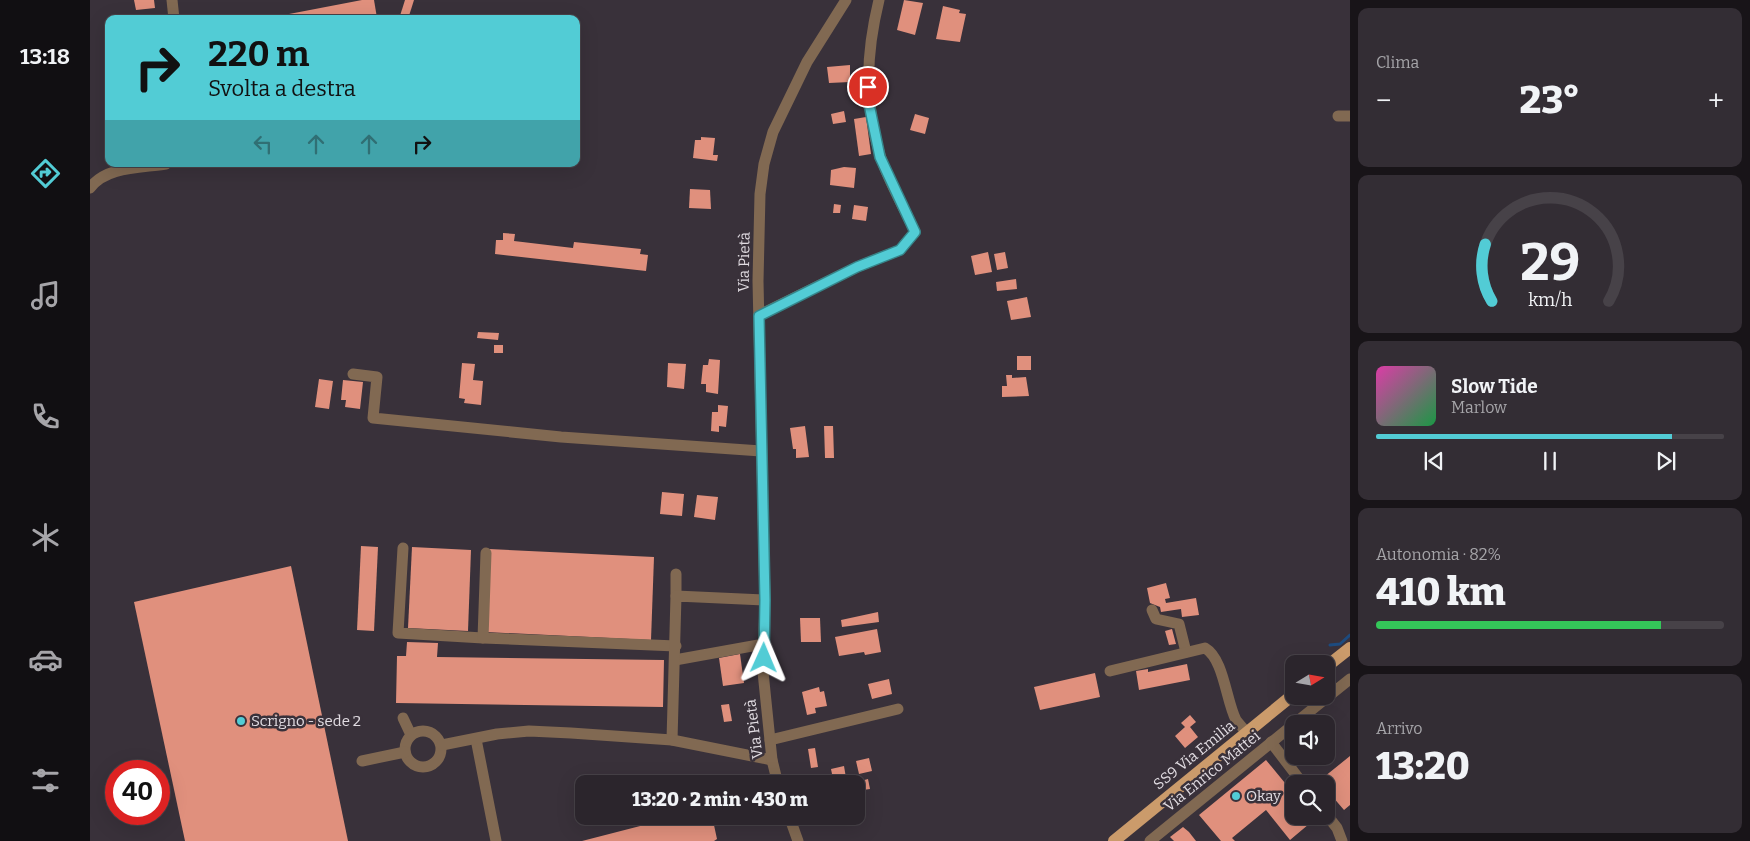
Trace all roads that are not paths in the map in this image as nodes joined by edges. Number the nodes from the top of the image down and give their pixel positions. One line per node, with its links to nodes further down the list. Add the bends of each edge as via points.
1 (172, 0): 4 (street)
2 (846, 0): 9 (street, Via Pietà, via 802,70 773,132 764,164 760,194)
3 (879, 0): 9 (street, via 867,70 869,104 880,157 915,232 900,250 857,267)
4 (174, 15)
5 (1338, 116): 6 (street)
6 (1350, 116)
7 (146, 167): 8 (street, via 114,172 101,177)
8 (90, 188)
9 (759, 316): 11 (street, Via Pietà)
10 (353, 374): 11 (street, via 377,377 373,418 561,437)
11 (762, 451): 16 (street, Via Pietà)
12 (403, 548): 18 (street, via 398,633)
13 (486, 553): 18 (street)
14 (676, 574): 15 (street)
15 (676, 596): 16 (street); 20 (street)
16 (765, 600): 19 (street, Via Pietà)
17 (1152, 610): 22 (street, via 1156,619 1179,624)
18 (484, 638): 20 (street)
19 (764, 644): 23 (street); 36 (street, Via Pietà, via 763,672)
20 (676, 646): 23 (street)
21 (1350, 648): 24 (main road)
22 (1186, 652): 25 (street); 32 (street, via 1205,648 1211,651 1236,720)
23 (675, 660): 35 (street)
24 (1335, 660)
25 (1110, 671)
26 (1350, 679): 29 (street, Via Enrico Mattei)
27 (1285, 701): 32 (main road, SS9 Via Emilia)
28 (898, 708): 36 (street)
29 (1305, 715)
30 (403, 718): 33 (street)
31 (1285, 731): 37 (street, Via Enrico Mattei)
32 (1246, 732): 48 (main road, SS9 Via Emilia)
33 (411, 735): 38 (street, via 421,731 432,732); 39 (street)
34 (476, 739): 35 (street, via 529,732); 38 (street); 46 (street)
35 (672, 740): 40 (street)
36 (770, 740): 40 (street, Via Pietà)
37 (1271, 742): 43 (street); 49 (street, Via Enrico Mattei)
38 (442, 745): 39 (street, via 437,762 427,767 421,768 410,762)
39 (405, 752): 41 (street)
40 (772, 760): 42 (street, Via Pietà)
41 (362, 761)
42 (776, 775)
43 (1296, 775)
44 (792, 825): 47 (street)
45 (1335, 825): 50 (street)
46 (496, 841)
47 (798, 841)
48 (1114, 841)
49 (1150, 841)
50 (1342, 841)

